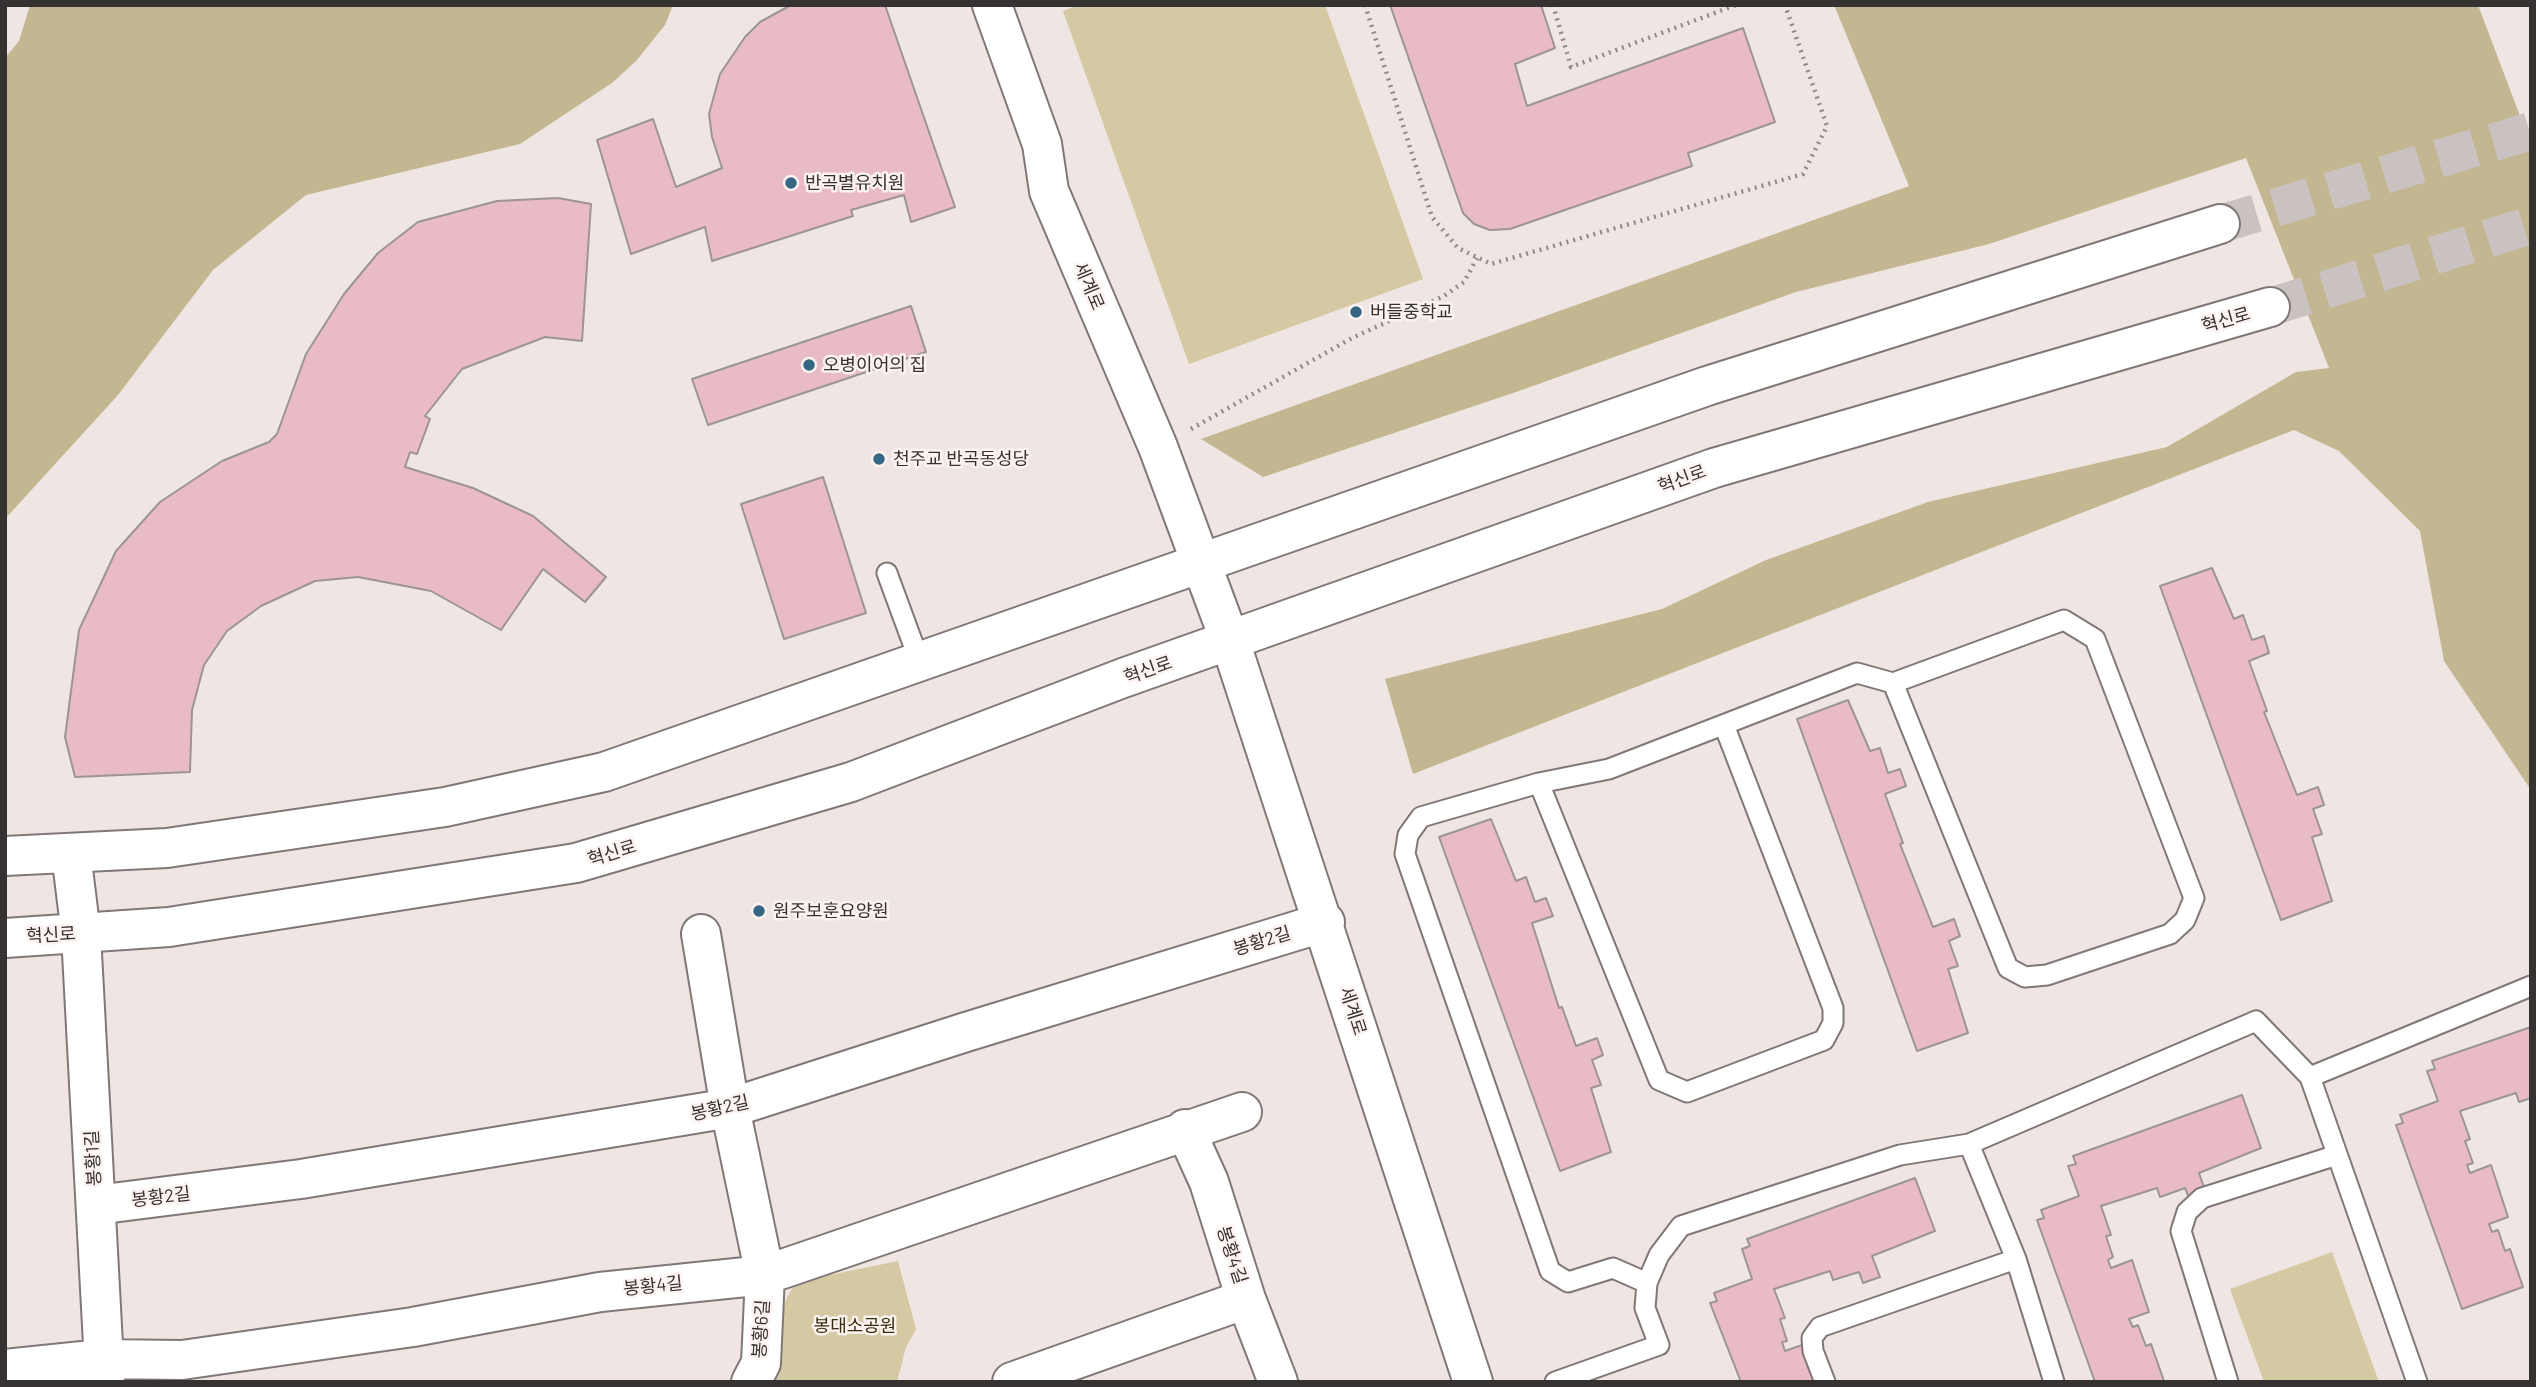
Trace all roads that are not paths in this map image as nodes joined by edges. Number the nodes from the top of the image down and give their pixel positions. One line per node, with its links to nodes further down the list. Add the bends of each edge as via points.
1 (992, 5): 4 (street, 세계로, via 1042,144 1049,191)
2 (2220, 224): 4 (street, via 1707,386)
3 (2270, 307): 6 (street, 혁신로, via 1714,468)
4 (1202, 561): 6 (street, 세계로); 7 (street)
5 (887, 573): 7 (lane)
6 (1230, 641): 13 (street, 세계로); 14 (street, 혁신로, via 851,782 576,863 169,927)
7 (919, 660): 11 (street, via 604,772 418,811 167,848)
8 (1893, 683): 8 (lane, via 2064,620 2095,639 2194,898 2185,920 2170,934 2047,975 2025,977 2008,968); 9 (lane, via 1857,673)
9 (1724, 724): 10 (lane, via 1609,769); 10 (lane, via 1833,1008 1833,1023 1824,1040 1687,1093 1659,1080)
10 (1539, 783): 27 (lane, via 1421,817 1408,835 1405,854 1550,1271 1568,1282 1613,1268)
11 (71, 853): 12 (street); 14 (street, 봉황1길)
12 (5, 856)
13 (1325, 922): 19 (street, 봉황2길); 34 (street, 세계로)
14 (81, 934): 16 (street, 혁신로); 24 (street, 봉황1길)
15 (701, 934): 19 (street, 봉황6길)
16 (5, 938)
17 (2531, 986): 18 (lane)
18 (2310, 1077): 22 (lane, via 2256,1021); 23 (lane)
19 (730, 1108): 24 (street, 봉황2길, via 301,1180); 26 (street, 봉황6길)
20 (1242, 1112): 21 (street, 봉황4길)
21 (1185, 1129): 26 (street, 봉황4길); 28 (street, 봉황4길, via 1209,1182)
22 (1969, 1144): 25 (lane); 27 (lane, via 1900,1155 1681,1226 1659,1255)
23 (2337, 1154): 38 (lane, via 2202,1198 2187,1212 2181,1231); 39 (lane)
24 (96, 1205): 30 (street, 봉황1길)
25 (2016, 1259): 36 (lane, via 1820,1327 1812,1338 1813,1350); 37 (lane)
26 (765, 1275): 30 (street, 봉황4길, via 600,1292 413,1327); 31 (street, 봉황6길, via 761,1363)
27 (1647, 1283): 35 (lane, via 1645,1308 1659,1345)
28 (1246, 1299): 32 (street); 33 (street, 봉황4길)
29 (5, 1368): 30 (street, 봉황4길)
30 (103, 1371)
31 (751, 1382)
32 (1012, 1382)
33 (1278, 1382)
34 (1473, 1382)
35 (1555, 1382)
36 (1825, 1382)
37 (2054, 1382)
38 (2228, 1382)
39 (2417, 1382)

